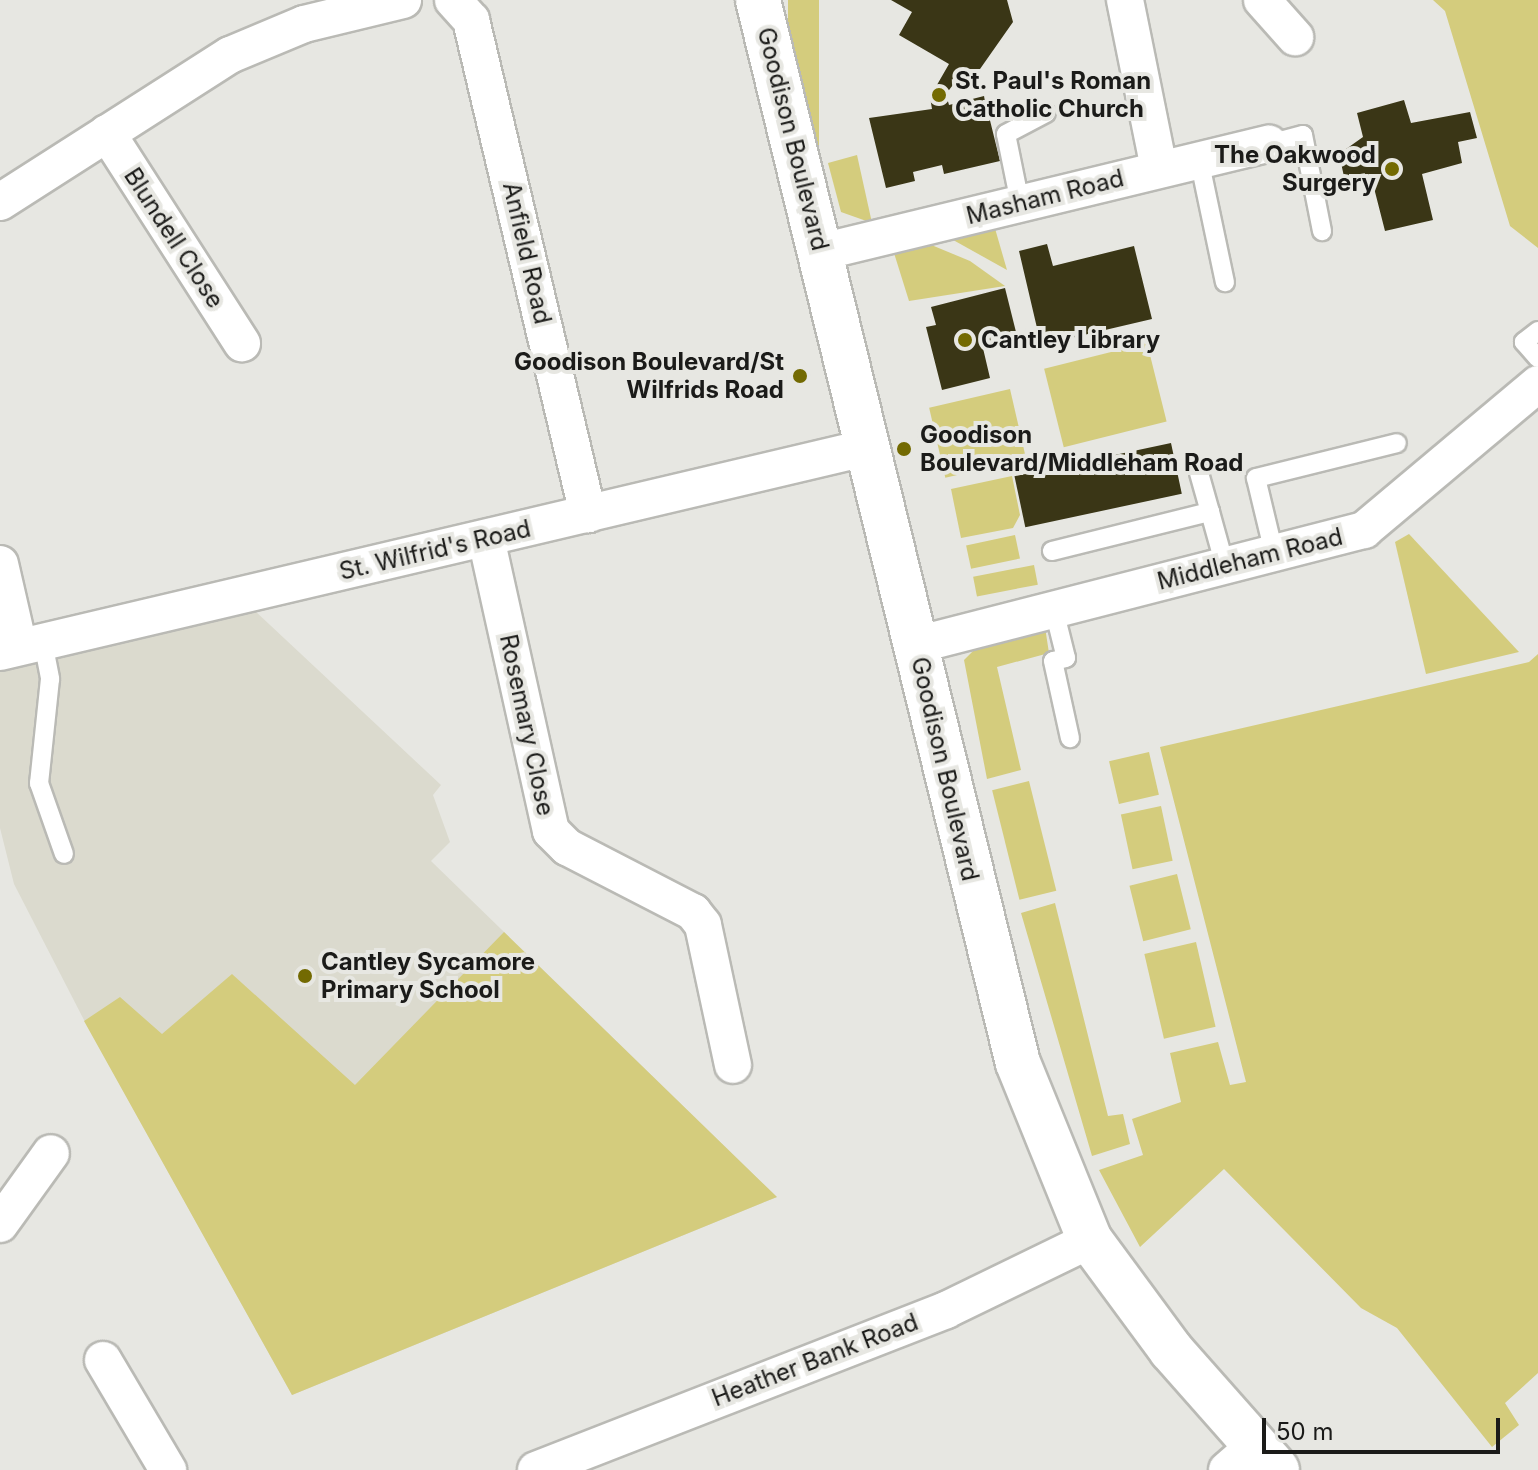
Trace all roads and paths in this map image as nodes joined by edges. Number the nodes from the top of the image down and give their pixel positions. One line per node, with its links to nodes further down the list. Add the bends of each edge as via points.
1 (403, 0): 6 (street)
2 (453, 0): 26 (street, Anfield Road, via 471,20)
3 (758, 0): 16 (street, Goodison Boulevard)
4 (1125, 0): 12 (street)
5 (1262, 0): 7 (street)
6 (349, 5): 9 (street, via 230,55)
7 (1295, 37)
8 (1046, 113): 14 (lane, via 1006,134)
9 (107, 133): 13 (street); 19 (street, Blundell Close)
10 (1269, 144): 11 (street, Masham Road); 15 (lane, via 1303,135)
11 (1199, 159): 12 (street, Masham Road); 17 (lane)
12 (1159, 168): 14 (street, Masham Road)
13 (0, 202)
14 (1020, 203): 16 (street, Masham Road)
15 (1322, 231)
16 (821, 252): 23 (street, Goodison Boulevard)
17 (1225, 282)
18 (1538, 331): 20 (lane, via 1524,342)
19 (242, 343)
20 (1538, 358)
21 (1538, 384): 29 (street, Middleham Road, via 1385,520)
22 (1397, 443): 29 (lane, via 1256,478)
23 (869, 447): 26 (street, St. Wilfrid's Road); 33 (street, Goodison Boulevard)
24 (1199, 473): 25 (lane)
25 (1210, 512): 28 (lane); 31 (lane)
26 (588, 514): 27 (street, St. Wilfrid's Road)
27 (486, 538): 34 (street, St. Wilfrid's Road); 37 (street, Rosemary Close, via 551,831 567,847 693,912 703,925)
28 (1052, 551)
29 (1274, 553): 31 (street, Middleham Road)
30 (0, 564): 34 (street)
31 (1225, 566): 32 (street, Middleham Road)
32 (1054, 610): 33 (street, Middleham Road); 35 (lane, via 1066,658 1053,661)
33 (916, 645): 40 (street, Goodison Boulevard, via 1018,1063)
34 (21, 647): 36 (lane, via 50,679 39,783)
35 (1070, 738)
36 (64, 854)
37 (733, 1065)
38 (51, 1153): 39 (street)
39 (0, 1224)
40 (1090, 1240): 42 (street, Goodison Boulevard); 44 (street, Heather Bank Road, via 946,1310)
41 (103, 1360): 43 (street)
42 (1253, 1462)
43 (168, 1470)
44 (536, 1470)

